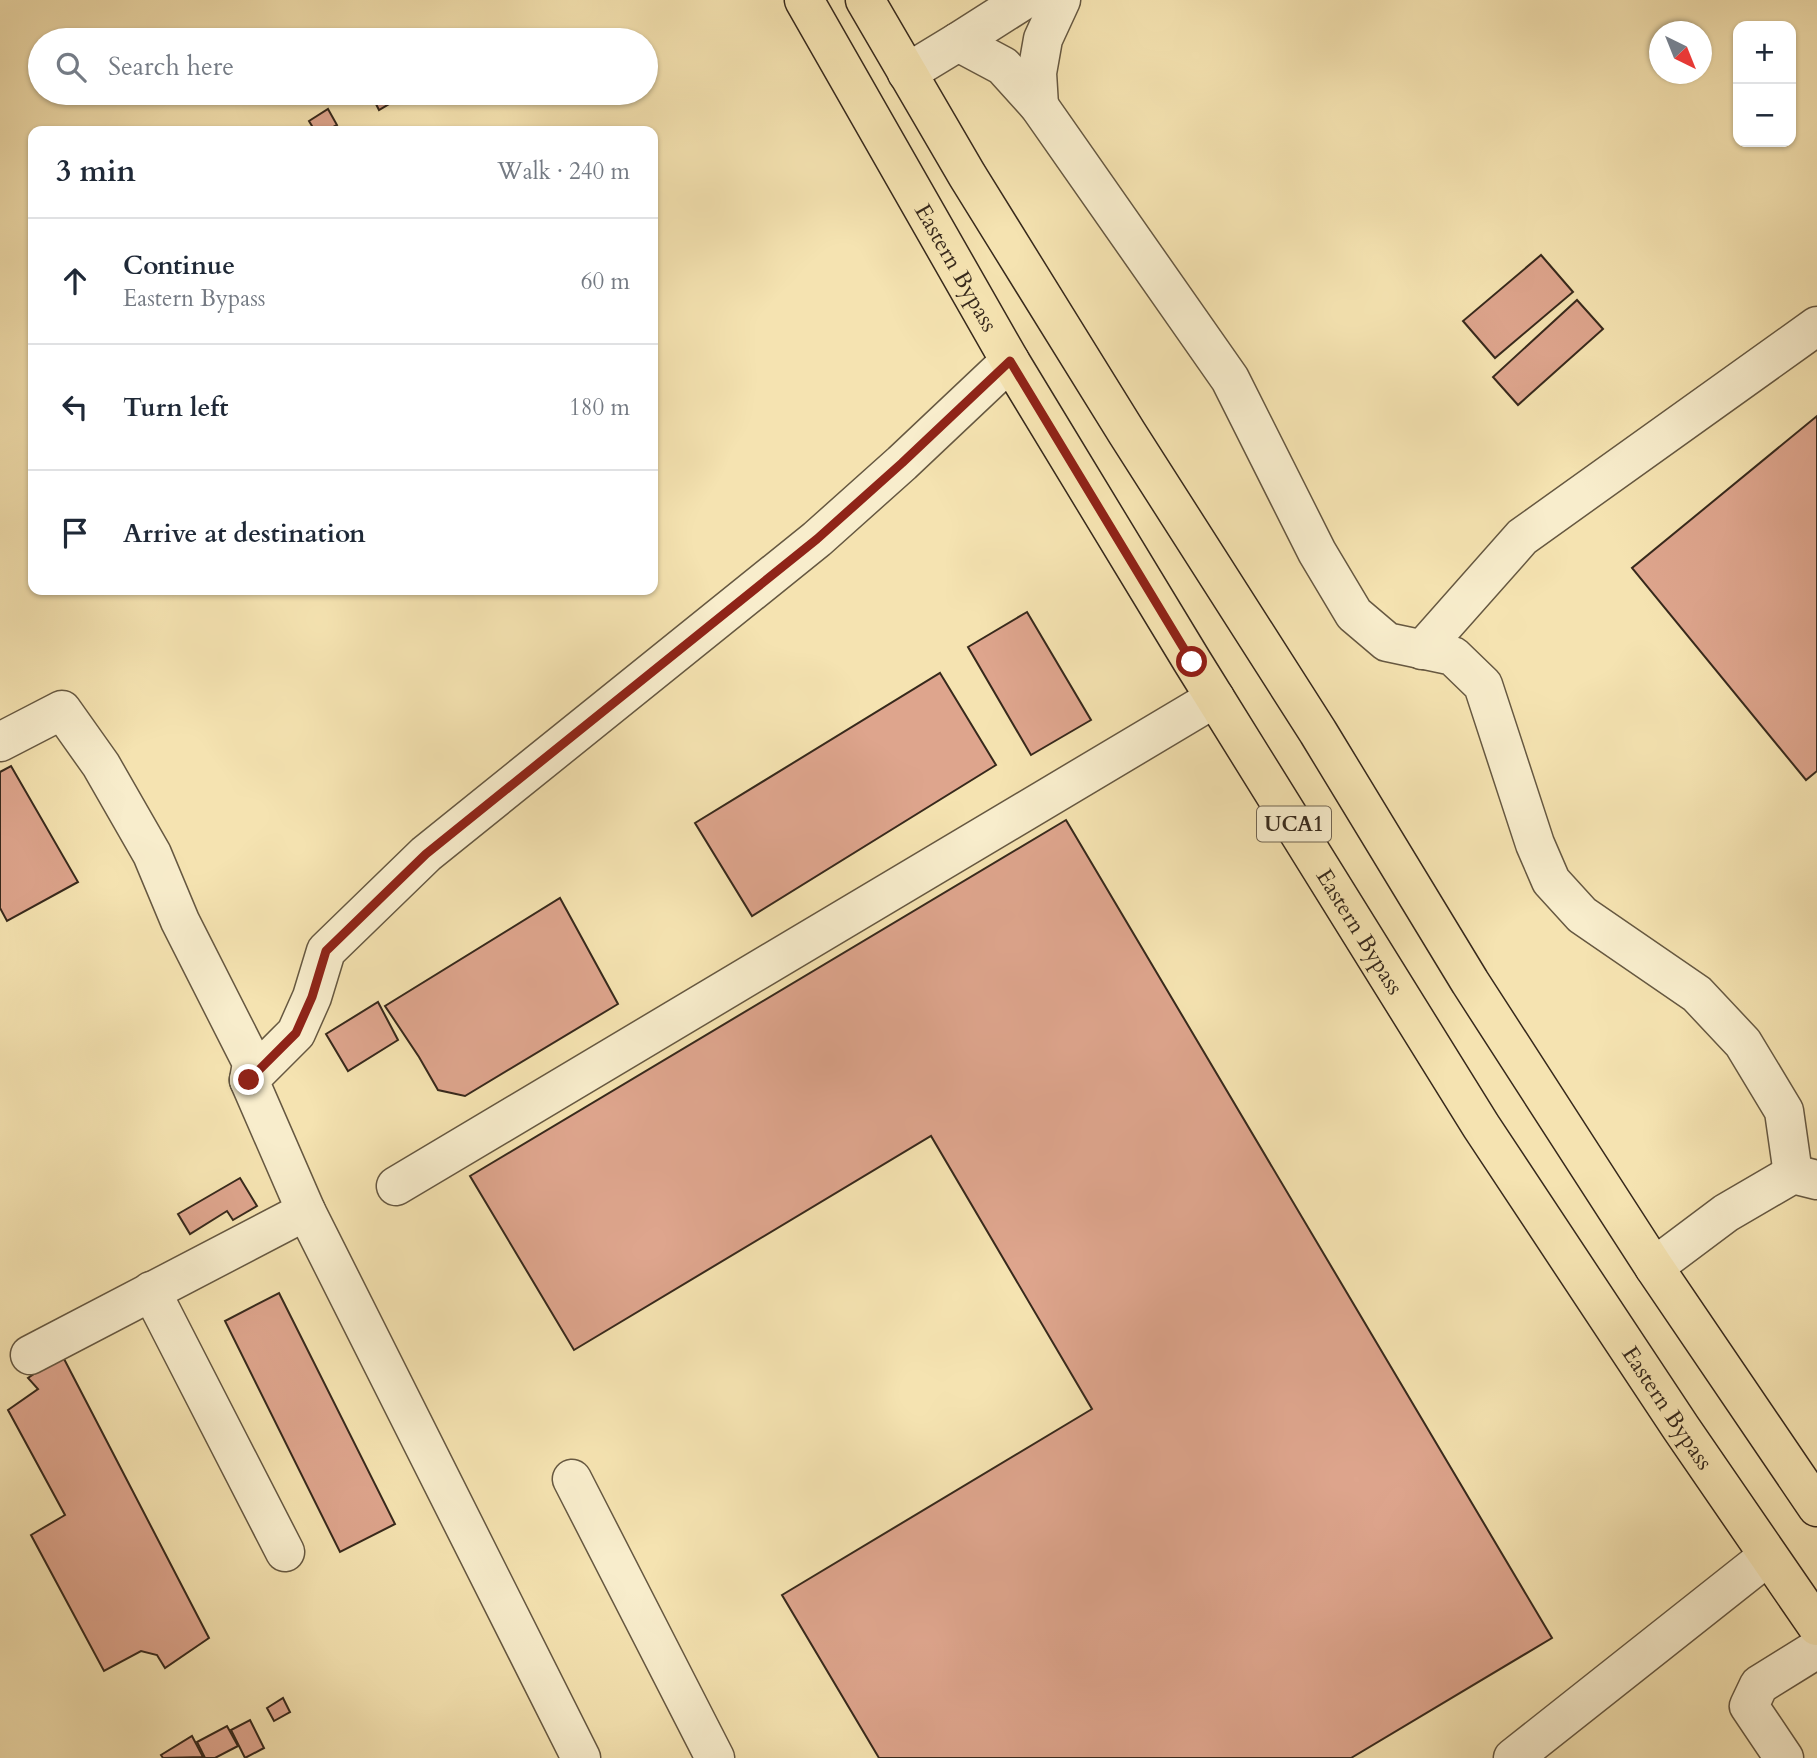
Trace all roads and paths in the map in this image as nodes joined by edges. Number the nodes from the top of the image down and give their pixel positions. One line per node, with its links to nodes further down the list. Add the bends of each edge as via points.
1 (804, 0): 9 (main road, Eastern Bypass / UCA1)
2 (865, 0): 6 (main road, UCA1)
3 (1024, 0): 5 (street)
4 (1061, 0): 7 (street, via 1043,39 1037,73)
5 (958, 42): 6 (street); 7 (street, via 1003,66)
6 (907, 73): 17 (main road, UCA1, via 1470,982)
7 (1039, 106): 10 (street, via 1230,379 1317,552 1354,614 1387,642)
8 (1817, 326): 10 (street, via 1522,537)
9 (1010, 361): 11 (main road, Eastern Bypass / UCA1); 13 (street, via 817,539 426,854 326,951 296,1033)
10 (1422, 650): 14 (street, via 1453,656 1483,685 1535,844 1552,881 1583,915 1697,994 1743,1043 1784,1111)
11 (1215, 698): 15 (street); 23 (main road, Eastern Bypass / UCA1, via 1481,1126)
12 (0, 742): 13 (street, via 62,710 101,765 152,854 180,921 252,1063)
13 (249, 1080): 16 (street)
14 (1805, 1177): 17 (street, via 1726,1213)
15 (396, 1186)
16 (306, 1211): 18 (street); 26 (street)
17 (1654, 1267): 21 (main road, UCA1)
18 (151, 1291): 19 (street); 22 (street)
19 (30, 1355)
20 (572, 1479): 27 (street)
21 (1817, 1507)
22 (285, 1552)
23 (1768, 1556): 24 (main road, Eastern Bypass / UCA1); 28 (street)
24 (1817, 1626)
25 (1817, 1649): 29 (street, via 1759,1685 1749,1706)
26 (581, 1758)
27 (715, 1758)
28 (1513, 1758)
29 (1784, 1758)

